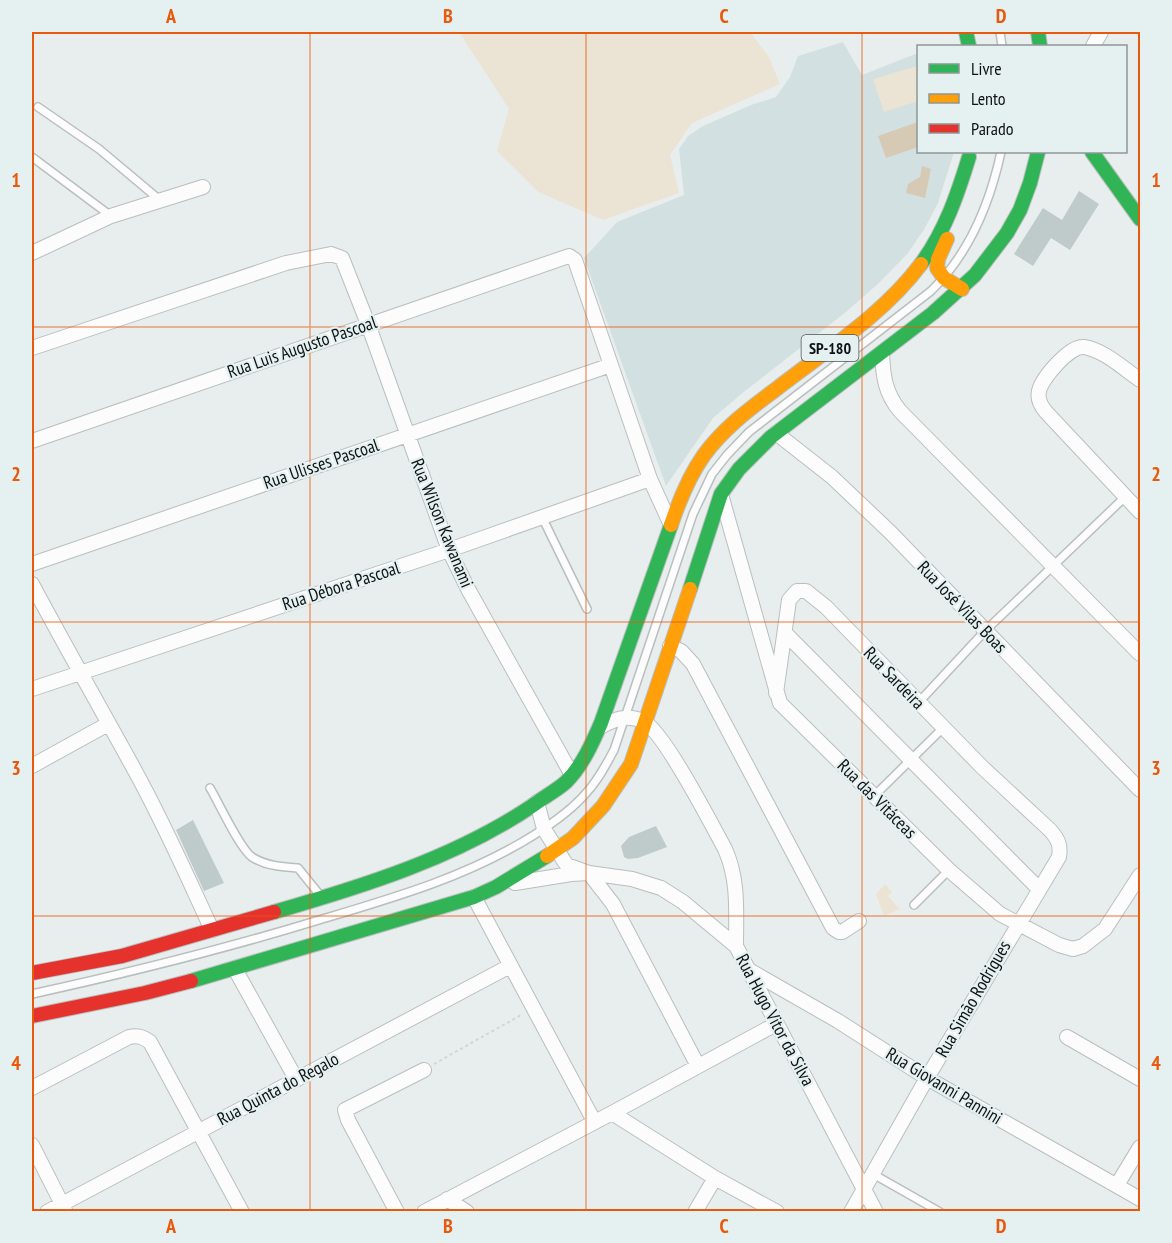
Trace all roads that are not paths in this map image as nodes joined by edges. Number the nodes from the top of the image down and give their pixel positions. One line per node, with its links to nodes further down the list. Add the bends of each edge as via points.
1 (38, 107): 8 (lane, via 99,149)
2 (1001, 153): 12 (lane, via 985,209 966,247)
3 (1093, 153): 10 (main road)
4 (970, 154): 12 (main road, via 970,178 964,201 937,262); 24 (main road, SP-180, via 946,225 910,276 888,302 724,431 703,456)
5 (32, 157): 9 (lane)
6 (1036, 158): 13 (main road, via 1020,209 1001,246)
7 (202, 187): 8 (street)
8 (161, 201): 9 (street)
9 (111, 216): 11 (street)
10 (1140, 219)
11 (32, 253)
12 (944, 278): 13 (main road); 43 (lane, via 749,432 712,474 693,514)
13 (962, 289): 16 (main road)
14 (368, 324): 15 (street, Rua Wilson Kawanami, via 345,263 332,254 286,263); 17 (street, Rua Luis Augusto Pascoal, via 564,256 573,258); 20 (street, Rua Wilson Kawanami); 21 (street, Rua Luis Augusto Pascoal)
15 (32, 348)
16 (882, 353): 19 (main road); 32 (street, via 885,385 894,404)
17 (611, 365): 20 (street, Rua Ulisses Pascoal); 22 (street)
18 (1140, 380): 25 (street, via 1100,354 1078,347 1065,355 1039,392 1041,406)
19 (776, 432): 23 (main road, via 745,459); 35 (street, Rua José Vilas Boas, via 832,477 890,532)
20 (408, 435): 30 (street, Rua Wilson Kawanami); 31 (street, Rua Ulisses Pascoal)
21 (32, 441)
22 (650, 479): 26 (street); 28 (street, Rua Débora Pascoal)
23 (721, 494): 37 (main road); 41 (street, Rua das Vitáceas)
24 (683, 496): 26 (street); 29 (main road, SP-180)
25 (1125, 496): 27 (street); 32 (lane)
26 (659, 499): 29 (street)
27 (1140, 512)
28 (542, 517): 30 (street, Rua Débora Pascoal); 34 (lane)
29 (671, 525): 46 (main road)
30 (449, 550): 39 (street, Rua Débora Pascoal); 50 (street, Rua Wilson Kawanami)
31 (32, 564)
32 (1054, 565): 35 (lane); 38 (street)
33 (32, 584): 39 (street)
34 (587, 609)
35 (985, 631): 42 (lane); 52 (street, Rua José Vilas Boas)
36 (785, 633): 41 (street, Rua Sardeira); 42 (street, Rua Sardeira, via 789,600 798,591 806,591); 48 (street)
37 (670, 646): 44 (main road); 66 (street, via 693,664 833,928 842,932)
38 (1140, 654)
39 (79, 672): 40 (street, Rua Débora Pascoal); 45 (street)
40 (32, 689)
41 (776, 693): 53 (street, Rua das Vitáceas, via 783,709)
42 (918, 702): 47 (street, Rua Sardeira)
43 (627, 716): 44 (street); 46 (street); 55 (lane, via 614,750 587,792)
44 (646, 722): 57 (main road, via 631,764 603,806); 69 (street, via 670,753 732,865)
45 (108, 724): 49 (street); 68 (street, via 163,824)
46 (599, 728): 50 (main road)
47 (944, 728): 48 (lane); 56 (street, Rua Sardeira, via 1056,836)
48 (910, 761): 53 (lane); 62 (street)
49 (32, 766)
50 (572, 774): 54 (main road)
51 (210, 788): 64 (lane, via 251,856 274,866 298,868)
52 (1140, 790)
53 (874, 796): 58 (street, Rua das Vitáceas)
54 (537, 802): 55 (street, Rua Hugo Vitor da Silva); 64 (main road, via 463,846 364,886)
55 (544, 829): 57 (street, Rua Hugo Vitor da Silva); 74 (lane, via 465,872 414,891 242,944)
56 (1060, 849): 62 (street, Rua Simão Rodrigues)
57 (556, 851): 59 (street, Rua Hugo Vitor da Silva, via 567,865); 61 (main road)
58 (949, 870): 65 (lane); 67 (street, Rua das Vitáceas, via 1000,915)
59 (589, 873): 61 (street, Rua Hugo Vitor da Silva); 69 (street, Rua Hugo Vitor da Silva, via 661,888); 78 (street, via 613,904)
60 (1140, 875): 67 (street, Rua das Vitáceas, via 1105,929 1077,948 1059,945)
61 (496, 887): 63 (main road)
62 (1039, 889): 67 (street, Rua Simão Rodrigues)
63 (474, 897): 70 (street); 71 (main road)
64 (322, 898): 68 (main road)
65 (914, 906)
66 (859, 921)
67 (1018, 923): 80 (street, Rua Simão Rodrigues)
68 (212, 930): 73 (main road, via 122,956)
69 (736, 946): 72 (street, Rua Hugo Vitor da Silva)
70 (510, 966): 81 (street, Rua Quinta do Regalo); 85 (street)
71 (235, 969): 75 (main road, via 145,993); 81 (street)
72 (749, 970): 76 (street, Rua Hugo Vitor da Silva); 80 (street, Rua Giovanni Pannini)
73 (32, 973)
74 (32, 994)
75 (32, 1016)
76 (776, 1024): 78 (street); 92 (street, Rua Hugo Vitor da Silva)
77 (1067, 1037): 82 (street)
78 (698, 1066): 84 (street)
79 (424, 1070): 98 (street, via 345,1110)
80 (927, 1078): 89 (street, Rua Simão Rodrigues); 91 (street, Rua Giovanni Pannini)
81 (296, 1079): 86 (street, Rua Quinta do Regalo)
82 (1140, 1079)
83 (32, 1088): 86 (street, via 137,1035 150,1042)
84 (612, 1113): 85 (street); 90 (street)
85 (594, 1121): 94 (street)
86 (200, 1131): 95 (street, Rua Quinta do Regalo); 97 (street)
87 (32, 1145): 95 (street)
88 (1140, 1147): 91 (street)
89 (873, 1174): 92 (street, Rua Simão Rodrigues); 105 (lane)
90 (715, 1178): 101 (street); 102 (street)
91 (1116, 1185): 93 (street, Rua Giovanni Pannini)
92 (865, 1189): 103 (street, Rua Simão Rodrigues); 104 (street, Rua Hugo Vitor da Silva)
93 (1140, 1198)
94 (447, 1199): 99 (street); 100 (street)
95 (64, 1208): 96 (street, Rua Quinta do Regalo)
96 (47, 1212)
97 (242, 1212)
98 (397, 1212)
99 (424, 1212)
100 (467, 1212)
101 (695, 1212)
102 (777, 1212)
103 (851, 1212)
104 (876, 1212)
105 (940, 1212)

